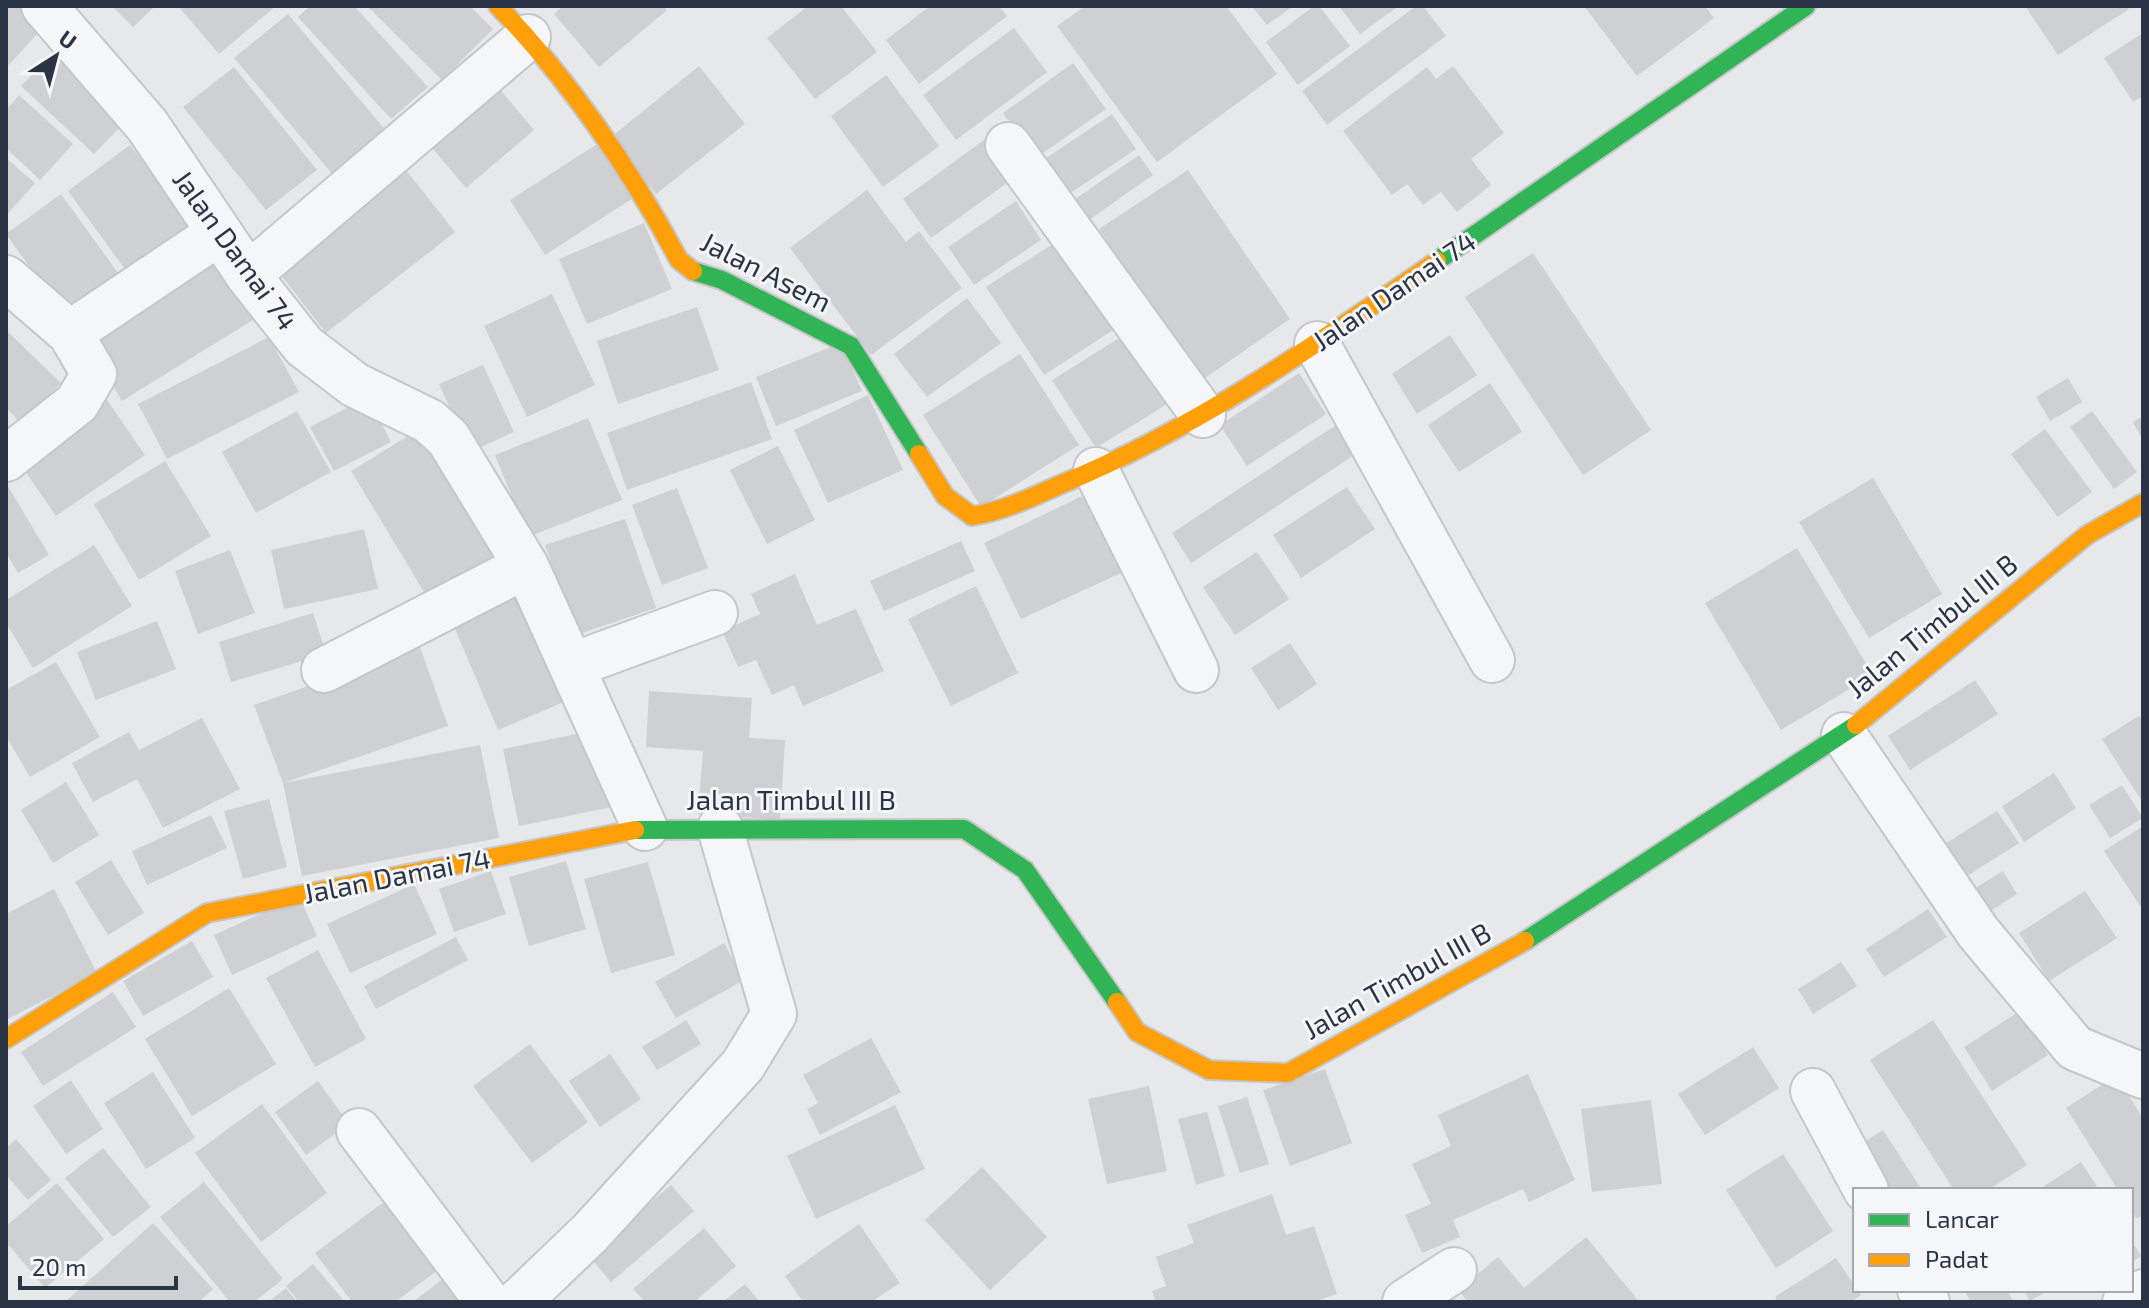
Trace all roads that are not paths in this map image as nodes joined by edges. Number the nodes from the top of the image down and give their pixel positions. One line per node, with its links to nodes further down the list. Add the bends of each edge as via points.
1 (44, 6): 6 (street, Jalan Damai 74, via 147,125)
2 (498, 6): 4 (street, Jalan Asem)
3 (1806, 6): 10 (street, Jalan Damai 74)
4 (528, 37): 7 (street); 15 (street, Jalan Asem, via 608,138 679,260 851,346)
5 (1008, 145): 11 (street)
6 (219, 233): 7 (street, Jalan Damai 74); 9 (street)
7 (248, 275): 16 (street, Jalan Damai 74, via 304,346 355,385 429,421 448,438)
8 (6, 278): 9 (street)
9 (70, 333): 12 (street, via 94,374 77,403)
10 (1317, 344): 11 (street, Jalan Damai 74); 18 (street)
11 (1203, 415): 13 (street, Jalan Damai 74)
12 (6, 459)
13 (1096, 470): 15 (street, Jalan Damai 74, via 993,513 972,516); 21 (street)
14 (2143, 503): 22 (street, Jalan Timbul III B, via 2087,535)
15 (955, 506)
16 (526, 566): 19 (street, Jalan Damai 74); 20 (street)
17 (715, 613): 19 (street)
18 (1492, 660)
19 (573, 665): 23 (street, Jalan Damai 74)
20 (324, 670)
21 (1196, 670)
22 (1844, 735): 24 (street, Jalan Timbul III B, via 1512,949 1288,1073 1209,1070 1137,1032 1025,870 964,829); 26 (street, via 1978,932 2075,1048)
23 (645, 828): 24 (street, Jalan Timbul III B); 25 (street, Jalan Damai 74, via 207,913)
24 (720, 828): 33 (street, via 774,1014 743,1065 591,1232)
25 (6, 1039)
26 (2143, 1076)
27 (1813, 1091): 29 (street)
28 (359, 1131): 32 (street)
29 (1865, 1188)
30 (1454, 1270): 34 (street)
31 (2143, 1292): 35 (street)
32 (488, 1302)
33 (518, 1302)
34 (1405, 1302)
35 (2125, 1302)

